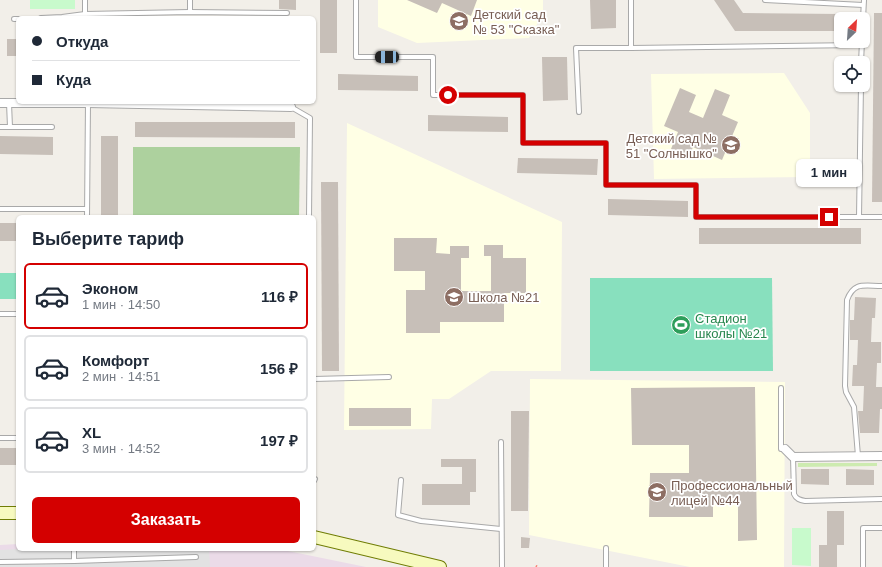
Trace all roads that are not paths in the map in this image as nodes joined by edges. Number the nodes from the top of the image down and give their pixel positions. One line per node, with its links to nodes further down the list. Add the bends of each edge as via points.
1 (85, 0): 10 (lane)
2 (190, 0): 7 (lane)
3 (356, 0): 29 (lane, via 356,57 433,57 433,95 523,95 523,143 606,143 606,185 696,185 696,217)
4 (631, 0): 13 (lane)
5 (765, 0): 6 (lane)
6 (864, 2): 8 (lane)
7 (190, 12): 9 (lane); 10 (lane)
8 (863, 12)
9 (287, 13)
10 (84, 14): 11 (lane)
11 (69, 16)
12 (834, 44): 13 (lane)
13 (631, 48): 21 (lane, via 576,48)
14 (861, 92): 29 (lane)
15 (9, 102): 16 (street); 17 (street); 23 (lane)
16 (16, 102)
17 (0, 103)
18 (88, 104): 26 (lane)
19 (169, 104): 20 (street)
20 (291, 107): 28 (lane, via 310,118)
21 (579, 112)
22 (0, 127): 23 (lane)
23 (10, 127): 24 (lane)
24 (52, 127)
25 (0, 209): 26 (lane)
26 (87, 209): 27 (lane)
27 (87, 215)
28 (308, 215)
29 (859, 217): 30 (lane)
30 (882, 217)
31 (882, 286): 41 (lane, via 858,286 853,289 847,300 844,386 854,407)
32 (0, 314): 33 (lane)
33 (16, 314)
34 (389, 377): 35 (lane)
35 (316, 379)
36 (781, 388): 40 (lane, via 781,449)
37 (0, 438): 38 (lane)
38 (16, 438)
39 (501, 442): 49 (lane)
40 (785, 449): 43 (street)
41 (858, 456): 42 (street); 43 (street)
42 (882, 456)
43 (794, 457): 45 (lane, via 794,494 798,499)
44 (400, 480): 49 (lane, via 398,515 421,522)
45 (882, 499)
46 (0, 513): 47 (street)
47 (16, 513)
48 (882, 528): 59 (lane, via 863,528)
49 (501, 529): 57 (lane)
50 (316, 538): 56 (street)
51 (606, 548): 58 (lane)
52 (74, 551): 54 (lane)
53 (196, 557): 54 (lane)
54 (74, 561): 55 (lane)
55 (0, 562)
56 (440, 567)
57 (502, 567)
58 (606, 567)
59 (863, 567)

